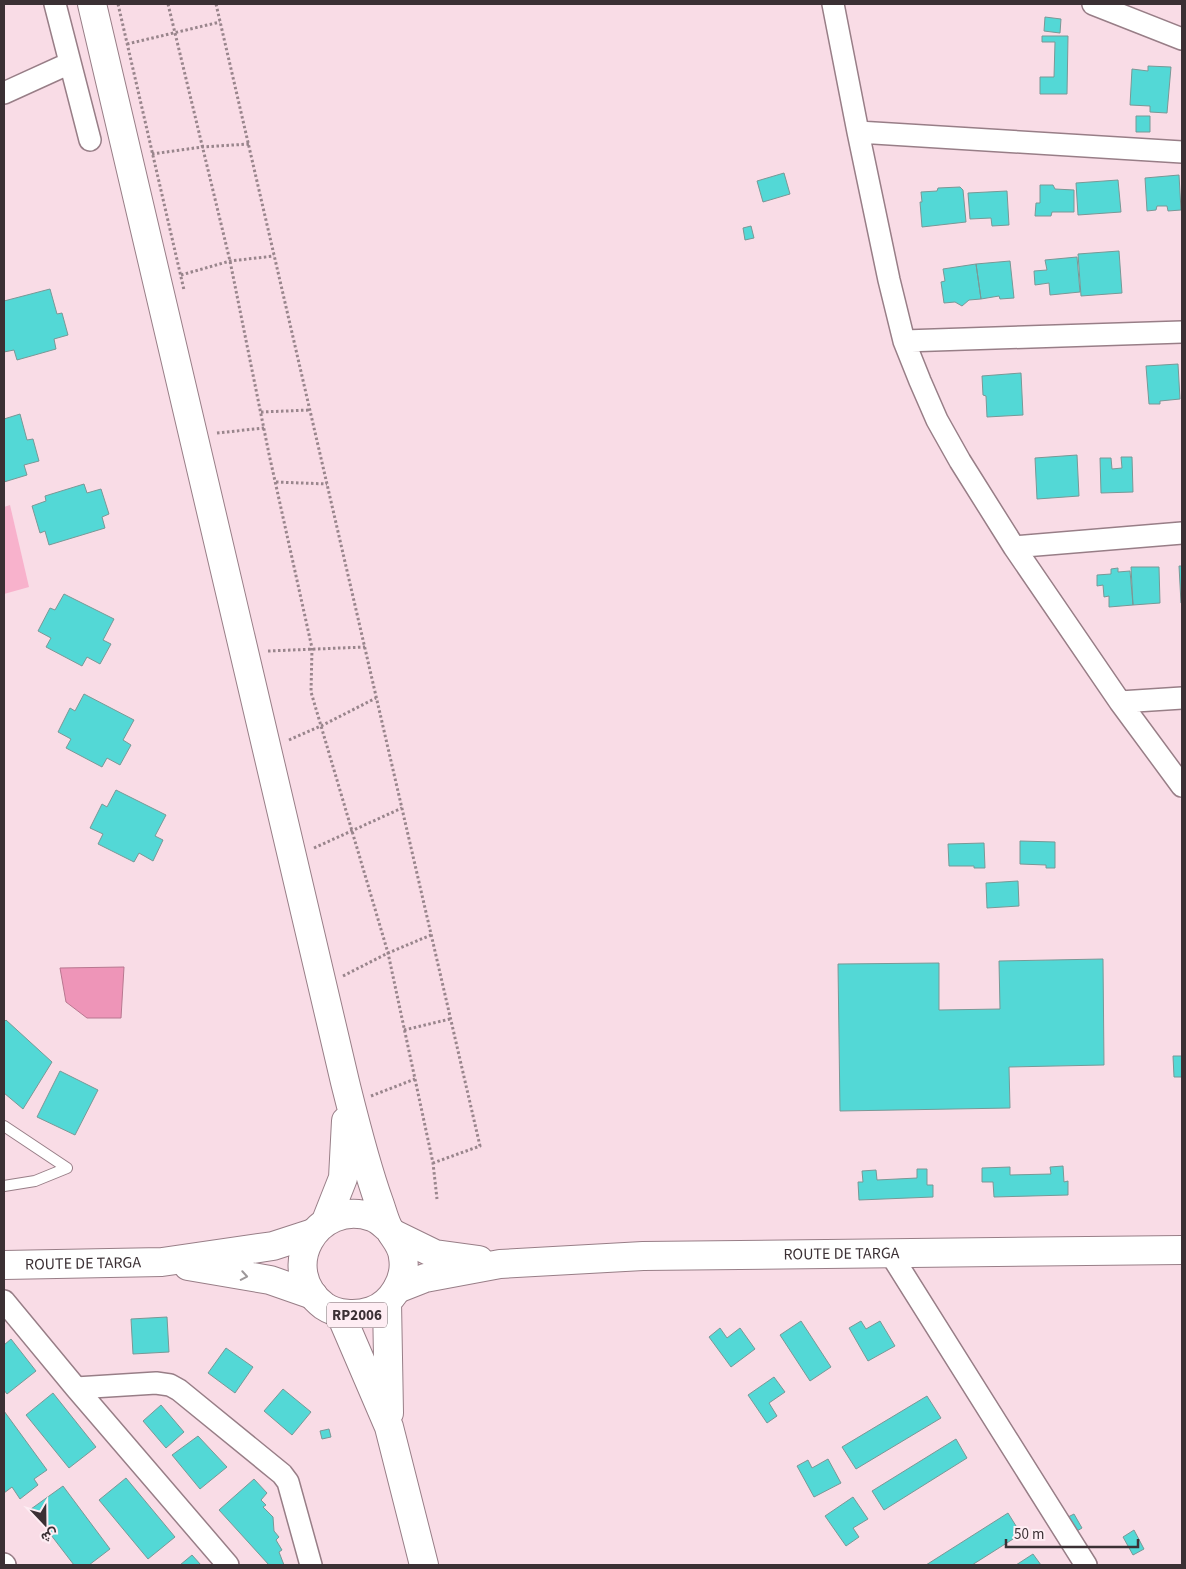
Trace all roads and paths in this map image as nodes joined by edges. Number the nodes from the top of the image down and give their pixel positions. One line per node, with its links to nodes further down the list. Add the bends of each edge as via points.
1 (56, 4): 11 (street)
2 (92, 4): 50 (main road)
3 (168, 4): 8 (path)
4 (216, 4): 7 (path)
5 (833, 4): 13 (street)
6 (1093, 4): 9 (street)
7 (220, 22): 8 (path); 15 (path)
8 (174, 32): 10 (path); 16 (path)
9 (1182, 39)
10 (127, 44)
11 (70, 63): 12 (street); 14 (street)
12 (4, 93)
13 (858, 132): 17 (street); 23 (street)
14 (90, 140)
15 (249, 144): 16 (path); 19 (path)
16 (202, 147): 18 (path); 20 (path)
17 (1182, 152)
18 (152, 154)
19 (274, 256): 20 (path); 24 (path)
20 (230, 261): 21 (path); 25 (path)
21 (181, 275)
22 (1182, 332): 23 (street)
23 (904, 340): 31 (street, via 937,420)
24 (310, 410): 25 (path); 29 (path)
25 (261, 412): 26 (path)
26 (264, 428): 27 (path); 28 (path)
27 (217, 433)
28 (276, 482): 29 (path); 33 (path)
29 (327, 484): 32 (path)
30 (1182, 533): 31 (street)
31 (1014, 547): 37 (street)
32 (365, 647): 33 (path); 35 (path)
33 (312, 648): 34 (path); 38 (path, via 311,692)
34 (268, 651)
35 (376, 698): 38 (path); 41 (path)
36 (1182, 698): 37 (street)
37 (1120, 702): 40 (street)
38 (321, 726): 39 (path); 42 (path)
39 (289, 740)
40 (1182, 786)
41 (402, 808): 42 (path); 44 (path)
42 (352, 831): 43 (path); 45 (path)
43 (314, 848)
44 (431, 935): 45 (path); 47 (path)
45 (388, 954): 46 (path); 48 (path)
46 (344, 976)
47 (450, 1020): 48 (path); 53 (path, via 480,1146)
48 (404, 1030): 49 (path)
49 (415, 1079): 51 (path); 53 (path)
50 (345, 1082): 56 (main road, via 347,1134 343,1178); 57 (main road, via 371,1179)
51 (371, 1096)
52 (4, 1126): 54 (lane, via 67,1168 35,1181)
53 (433, 1164): 55 (path)
54 (4, 1186)
55 (437, 1199)
56 (319, 1227): 57 (main road, RP2006, via 341,1215 358,1214 374,1218); 60 (main road, ROUTE DE TARGA / RP2006, via 273,1246); 63 (main road, RP2006, via 305,1247 302,1264 305,1280)
57 (390, 1230): 61 (main road, ROUTE DE TARGA / RP2006, via 435,1254); 64 (main road, RP2006, via 403,1257 403,1273)
58 (1182, 1250): 59 (main road, ROUTE DE TARGA / RP2006)
59 (890, 1253): 61 (main road, ROUTE DE TARGA / RP2006, via 643,1256); 72 (street)
60 (162, 1262): 62 (main road, ROUTE DE TARGA / RP2006); 63 (main road, ROUTE DE TARGA / RP2006, one-way to 63, via 270,1280)
61 (500, 1264): 64 (main road, ROUTE DE TARGA / RP2006, via 425,1278)
62 (4, 1265)
63 (313, 1295): 66 (main road, RP2006)
64 (392, 1295): 66 (main road, RP2006, via 373,1311 357,1315); 68 (main road)
65 (4, 1301): 67 (street)
66 (340, 1313): 68 (main road)
67 (76, 1388): 69 (street); 70 (street, via 156,1383 170,1384 179,1390 282,1474 291,1491)
68 (389, 1427): 71 (main road)
69 (228, 1565)
70 (311, 1565)
71 (424, 1565)
72 (1086, 1565)

